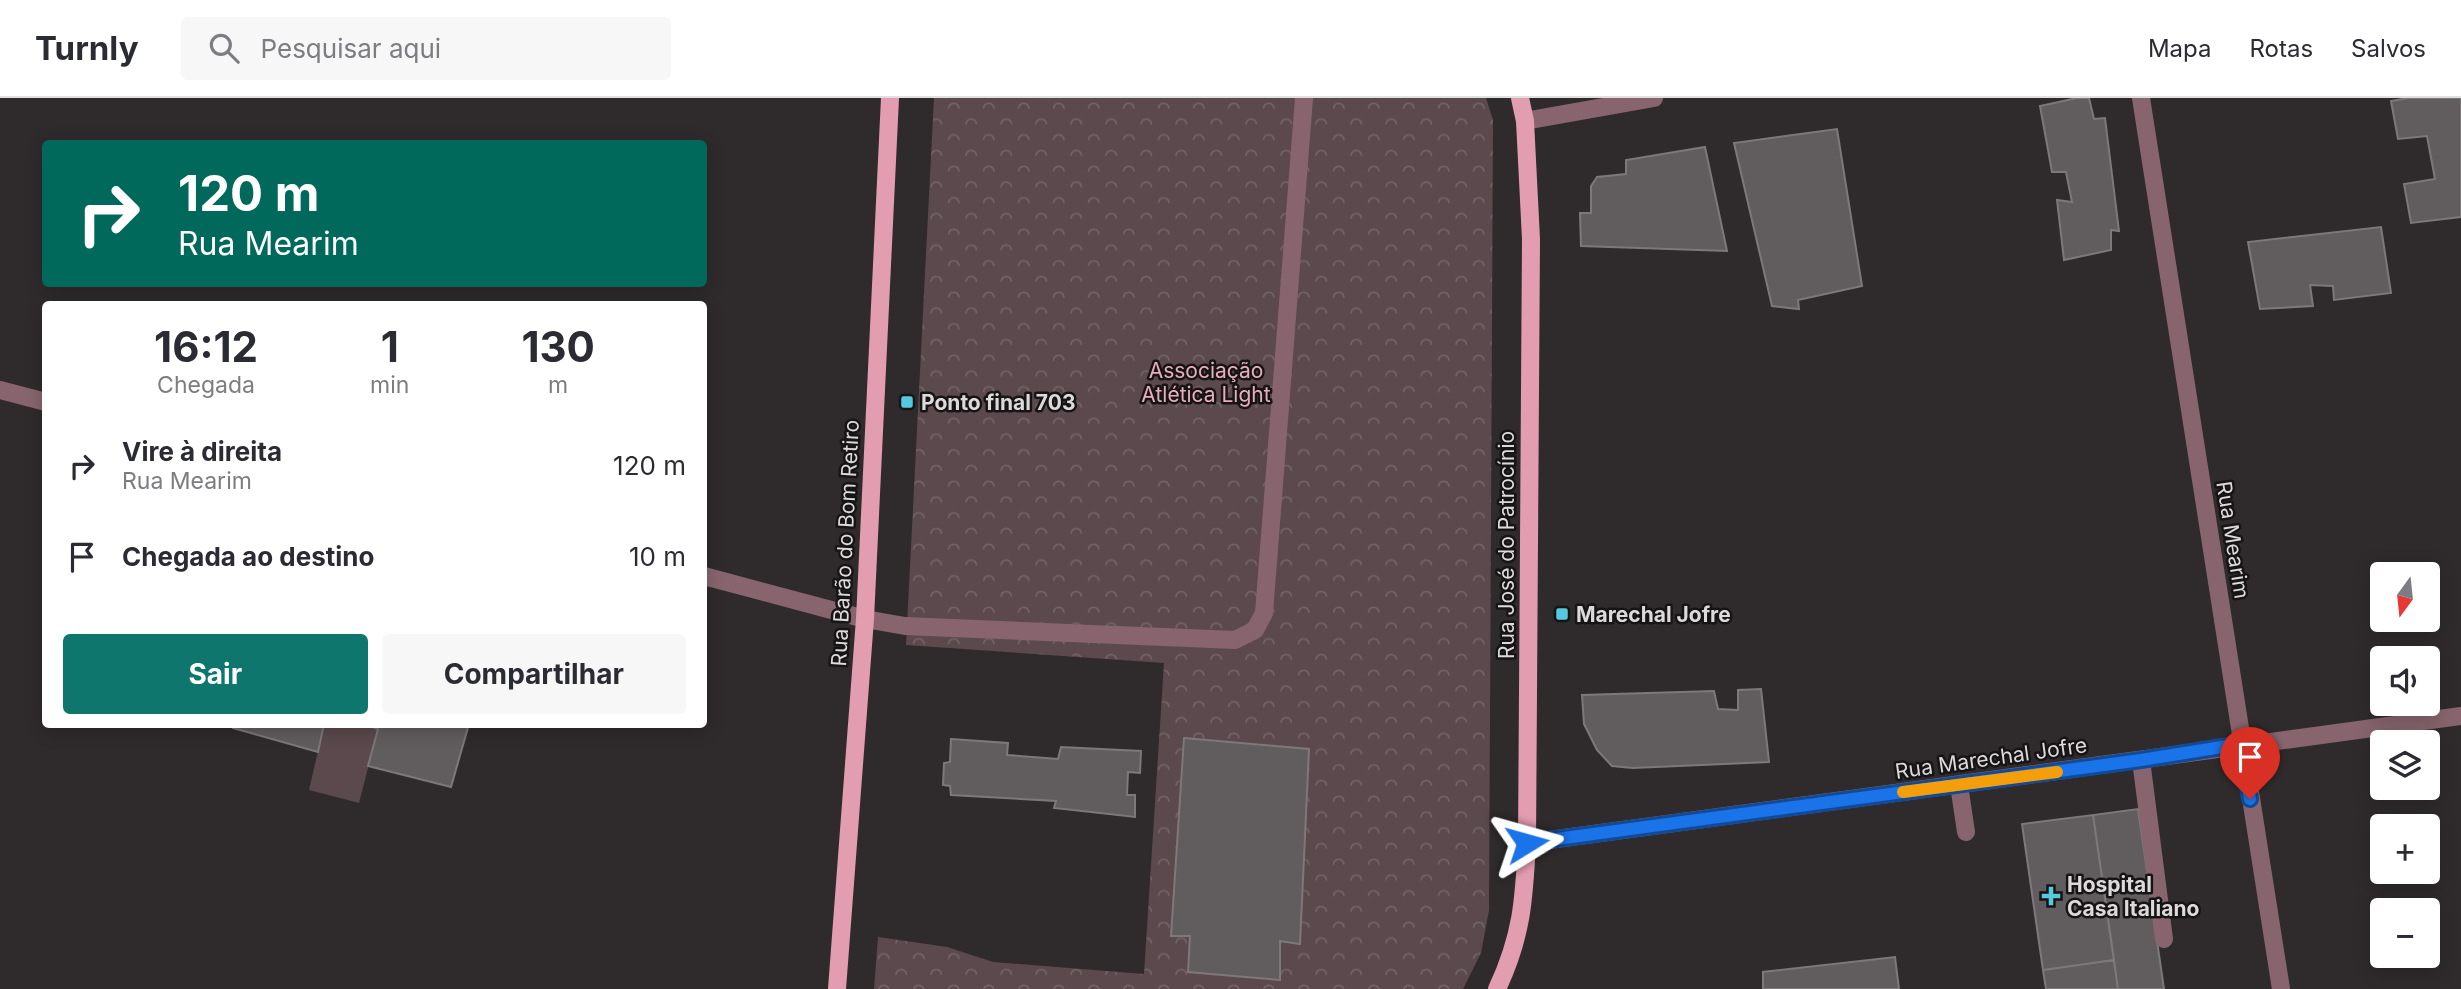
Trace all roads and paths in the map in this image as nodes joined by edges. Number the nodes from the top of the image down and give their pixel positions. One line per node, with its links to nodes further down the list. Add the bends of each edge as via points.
1 (890, 98): 10 (main road, Rua Barão do Bom Retiro)
2 (1304, 98): 10 (street, via 1264,612 1255,630 1235,639 905,626)
3 (1520, 98): 6 (main road, Rua José do Patrocínio)
4 (1654, 98): 6 (street)
5 (2141, 98): 12 (street, Rua Mearim)
6 (1525, 121): 16 (main road, Rua José do Patrocínio, via 1531,239)
7 (0, 390): 8 (street)
8 (42, 401)
9 (707, 577): 10 (street)
10 (865, 619): 18 (main road, Rua Barão do Bom Retiro)
11 (2461, 716): 12 (street, Rua Marechal Jofre)
12 (2241, 744): 13 (street, Rua Marechal Jofre); 20 (street, Rua Mearim)
13 (2141, 760): 14 (street, Rua Marechal Jofre); 17 (street)
14 (1959, 785): 15 (street); 16 (street, Rua Marechal Jofre)
15 (1966, 832)
16 (1527, 843): 19 (main road, Rua José do Patrocínio, via 1523,908 1512,957)
17 (2164, 939)
18 (837, 989)
19 (1497, 989)
20 (2281, 989)

